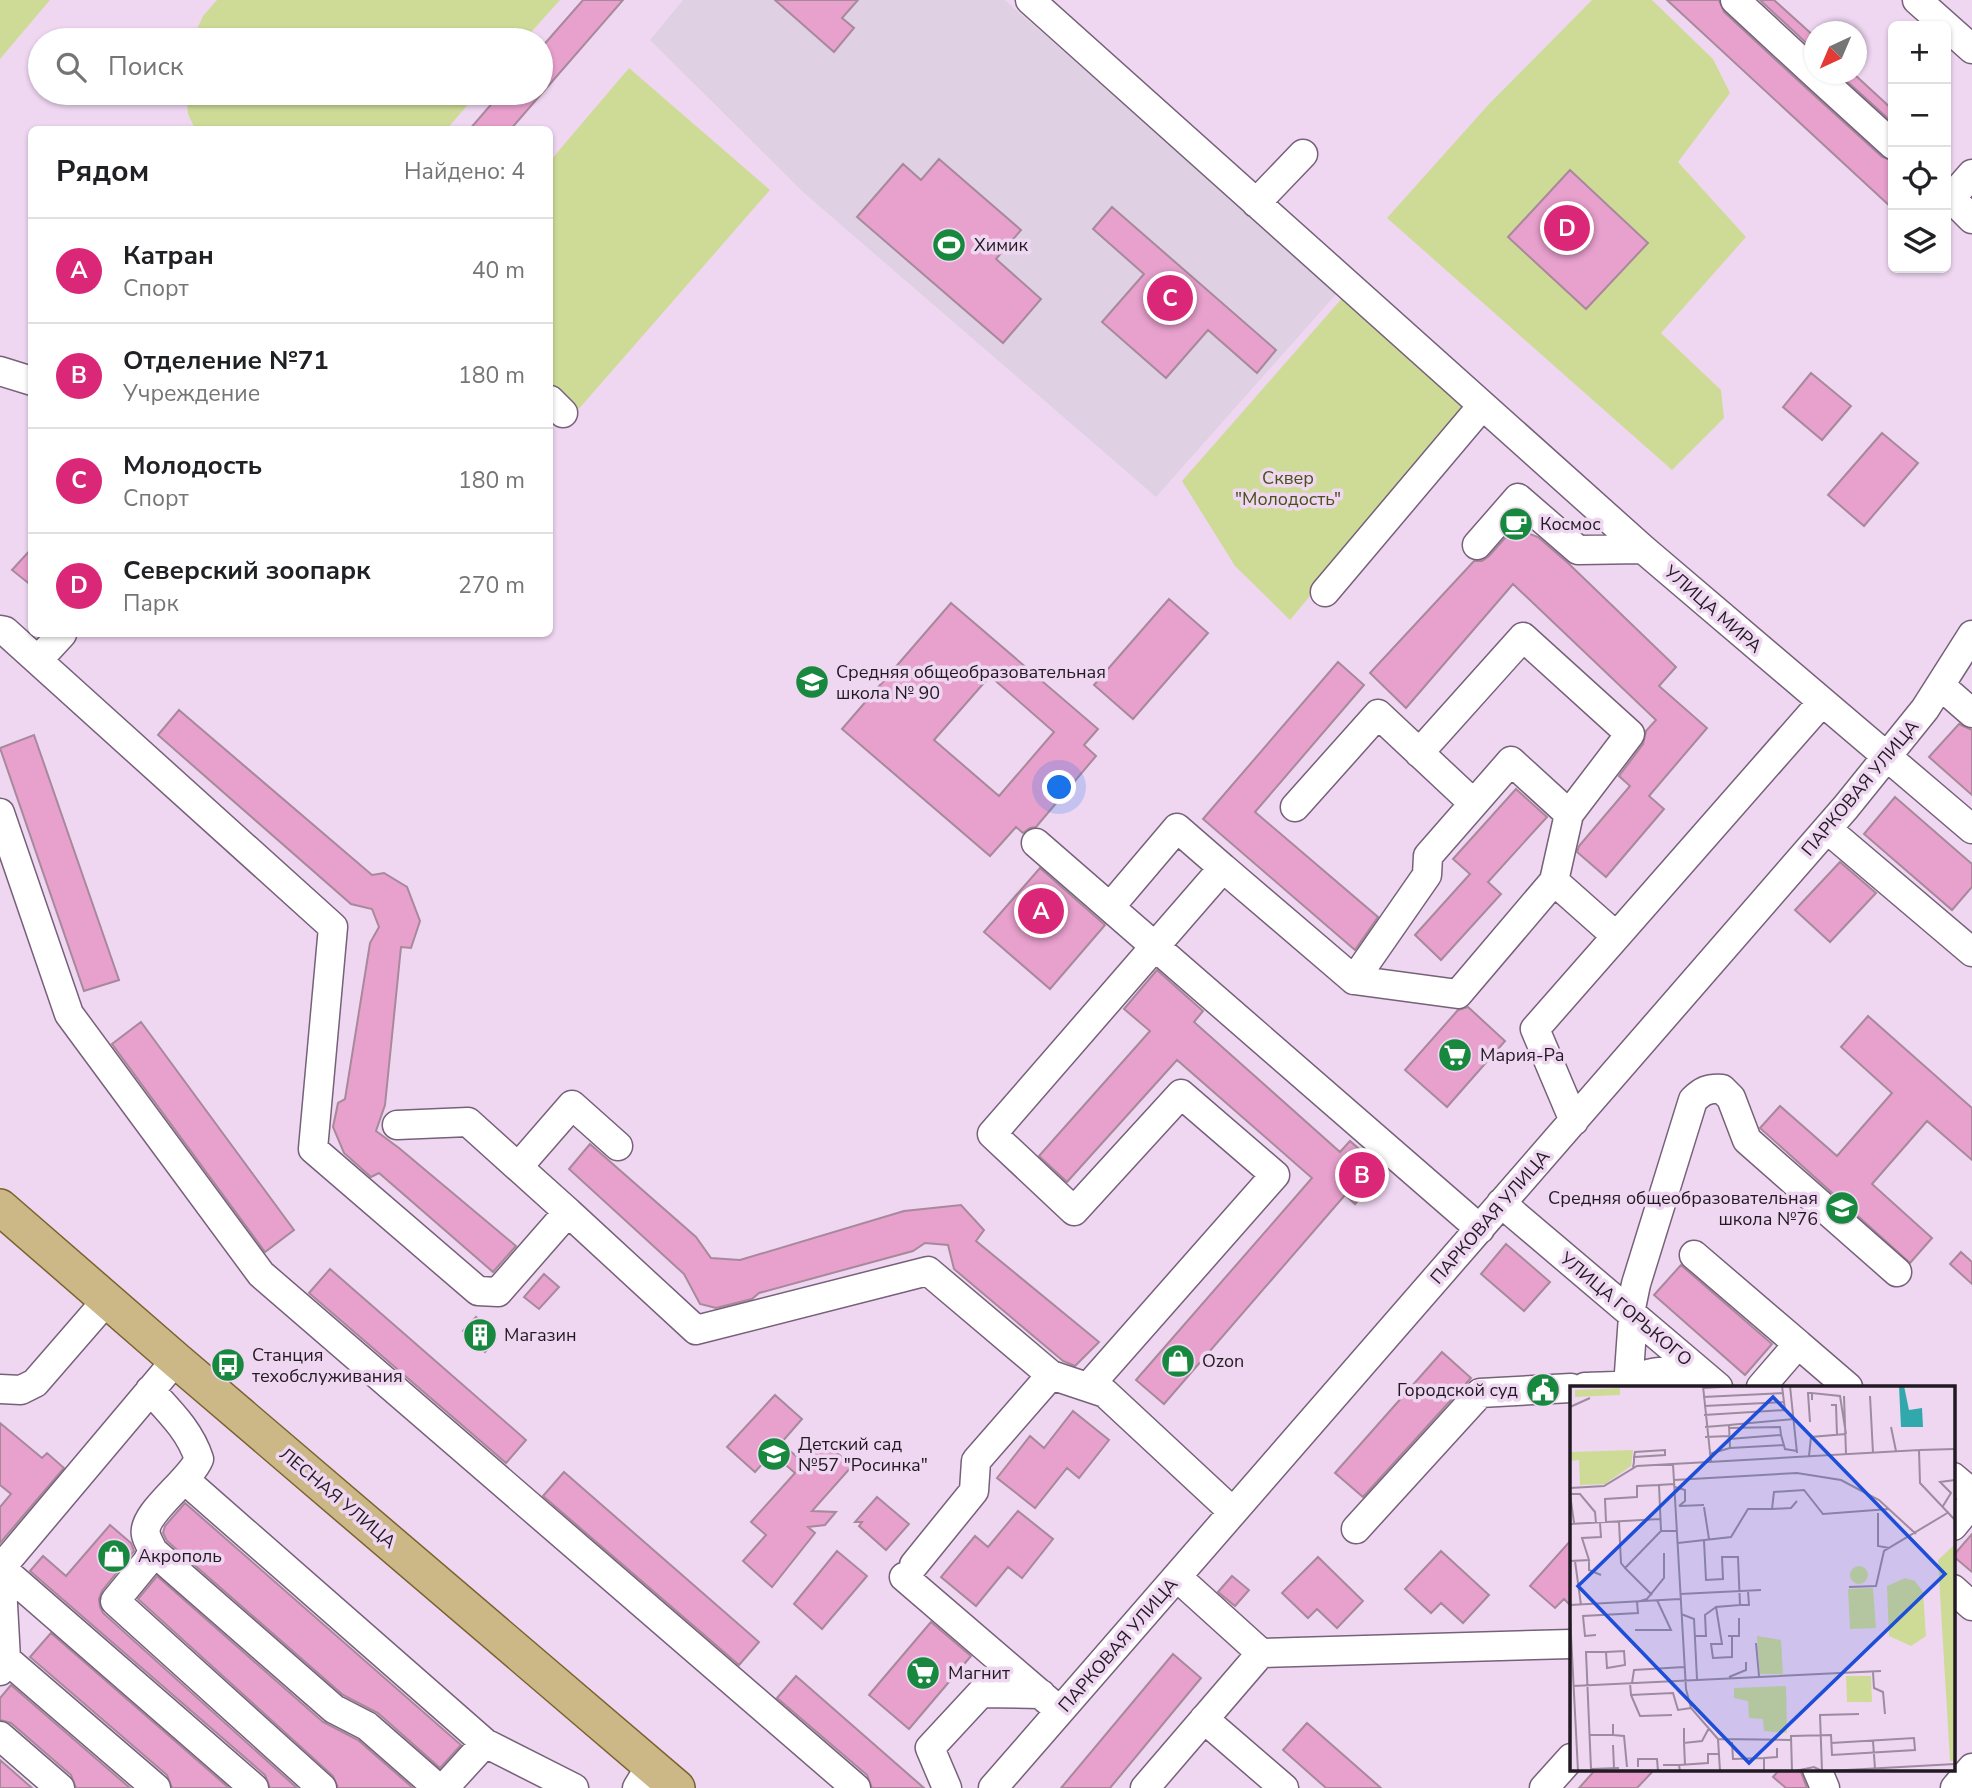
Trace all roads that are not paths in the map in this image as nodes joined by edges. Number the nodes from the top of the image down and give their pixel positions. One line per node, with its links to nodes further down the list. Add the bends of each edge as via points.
1 (1030, 0): 12 (street, УЛИЦА МИРА)
2 (1735, 0): 5 (street)
3 (1917, 0): 4 (street)
4 (1972, 49)
5 (1804, 63)
6 (1827, 84): 7 (street)
7 (1888, 140)
8 (1303, 154): 12 (street)
9 (1972, 174): 10 (street)
10 (1951, 193)
11 (1951, 199): 13 (street)
12 (1256, 203): 16 (street, УЛИЦА МИРА)
13 (1972, 219)
14 (0, 371): 15 (street)
15 (28, 380)
16 (1482, 406): 18 (street, УЛИЦА МИРА); 19 (street)
17 (1477, 545): 18 (street, via 1518,498 1578,550)
18 (1643, 550): 25 (street, УЛИЦА МИРА)
19 (1325, 592)
20 (0, 630): 23 (street)
21 (1972, 635): 24 (street, ПАРКОВАЯ УЛИЦА)
22 (59, 637): 23 (street)
23 (38, 660): 49 (street, via 333,927 313,1149 478,1291 498,1292)
24 (1941, 686): 26 (street); 28 (street, ПАРКОВАЯ УЛИЦА)
25 (1822, 702): 28 (street, УЛИЦА МИРА); 39 (street)
26 (1972, 713)
27 (1419, 753): 29 (street); 30 (street, via 1378,714); 32 (street, via 1523,637 1630,734)
28 (1889, 756): 33 (street, УЛИЦА МИРА); 34 (street, ПАРКОВАЯ УЛИЦА)
29 (1473, 803): 32 (street, via 1511,761); 42 (street, via 1428,856 1427,875)
30 (1295, 807)
31 (0, 813): 98 (street, via 69,1014 261,1274)
32 (1569, 814): 37 (street)
33 (1972, 829)
34 (1827, 830): 41 (street); 43 (street, ПАРКОВАЯ УЛИЦА)
35 (1036, 843): 38 (street)
36 (1223, 868): 38 (street, via 1177,828); 40 (street); 42 (street)
37 (1555, 881): 39 (street); 42 (street, via 1458,994)
38 (1110, 908): 40 (street)
39 (1616, 936): 43 (street, via 1535,1029)
40 (1155, 946): 50 (street); 63 (street, via 992,1134 1074,1211 1181,1094 1276,1175)
41 (1972, 952)
42 (1354, 980)
43 (1574, 1121): 47 (street, ПАРКОВАЯ УЛИЦА)
44 (397, 1125): 46 (street, via 468,1122)
45 (618, 1146): 46 (street, via 572,1105)
46 (518, 1167): 49 (street)
47 (1502, 1203): 50 (street, ПАРКОВАЯ УЛИЦА); 54 (street, УЛИЦА ГОРЬКОГО)
48 (0, 1207): 53 (main road, ЛЕСНАЯ УЛИЦА)
49 (568, 1212): 57 (street, via 696,1330 929,1271)
50 (1480, 1228): 71 (street, ПАРКОВАЯ УЛИЦА)
51 (1694, 1255): 55 (street)
52 (1897, 1272): 54 (street, via 1747,1140 1731,1098 1722,1089 1712,1088 1693,1100 1636,1284)
53 (107, 1300): 56 (main road, ЛЕСНАЯ УЛИЦА); 65 (street, via 35,1383 21,1390)
54 (1632, 1314): 58 (street); 60 (street, УЛИЦА ГОРЬКОГО)
55 (1798, 1344): 61 (street); 62 (street)
56 (176, 1360): 66 (street); 89 (main road, ЛЕСНАЯ УЛИЦА)
57 (1051, 1375): 63 (street); 82 (street, via 976,1461 974,1491 909,1571)
58 (1628, 1386): 59 (street, via 1657,1371 1673,1371)
59 (1707, 1386)
60 (1717, 1386)
61 (1762, 1386)
62 (1847, 1386)
63 (1089, 1387): 71 (street, via 1105,1393)
64 (1570, 1388): 73 (street, via 1480,1394)
65 (0, 1389)
66 (150, 1390): 68 (street, via 194,1443 199,1459); 75 (street)
67 (1954, 1478): 69 (street)
68 (185, 1480): 74 (street, via 148,1519 145,1533); 85 (street)
69 (1972, 1493)
70 (1972, 1503): 72 (street)
71 (1233, 1512): 76 (street, ПАРКОВАЯ УЛИЦА)
72 (1954, 1525)
73 (1356, 1529)
74 (153, 1551): 93 (street, via 115,1601); 94 (street, via 334,1709 367,1726)
75 (1, 1568): 81 (street); 92 (street)
76 (1177, 1577): 80 (street); 82 (street, ПАРКОВАЯ УЛИЦА)
77 (1954, 1590): 78 (street)
78 (1972, 1606)
79 (1570, 1644): 80 (street)
80 (1261, 1653): 83 (street)
81 (3, 1665): 91 (street)
82 (1051, 1702): 99 (street, via 981,1693 930,1748); 100 (street, ПАРКОВАЯ УЛИЦА)
83 (1204, 1719): 101 (street); 102 (street)
84 (0, 1736): 90 (street)
85 (485, 1743): 95 (street); 96 (street)
86 (1570, 1759): 103 (street)
87 (1972, 1768): 105 (street)
88 (1817, 1770): 104 (street)
89 (644, 1776): 97 (main road, ЛЕСНАЯ УЛИЦА)
90 (60, 1788)
91 (156, 1788)
92 (254, 1788)
93 (322, 1788)
94 (438, 1788)
95 (444, 1788)
96 (574, 1788)
97 (677, 1788)
98 (856, 1788)
99 (947, 1788)
100 (993, 1788)
101 (1145, 1788)
102 (1284, 1788)
103 (1544, 1788)
104 (1825, 1788)
105 (1955, 1788)

